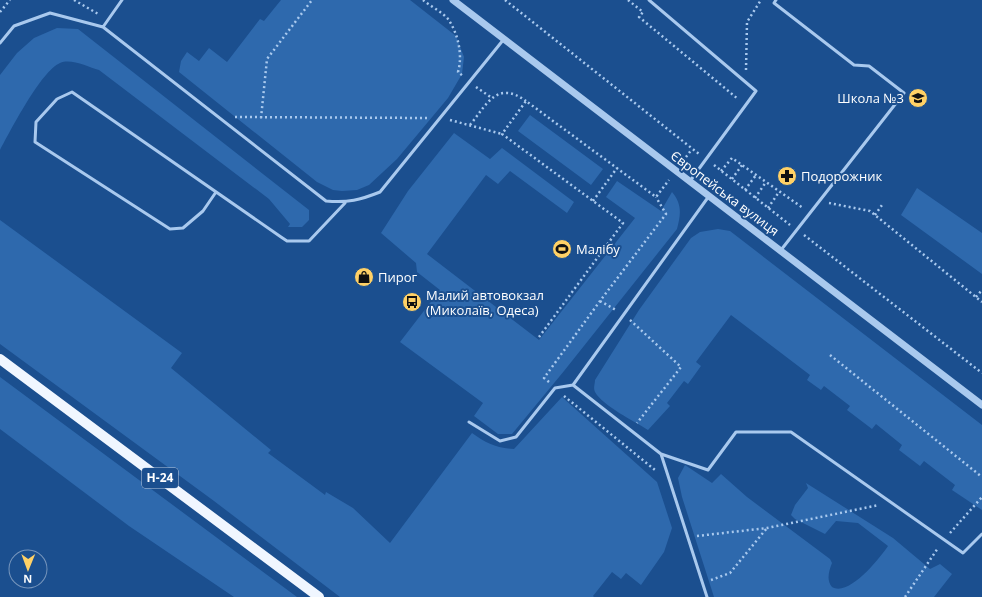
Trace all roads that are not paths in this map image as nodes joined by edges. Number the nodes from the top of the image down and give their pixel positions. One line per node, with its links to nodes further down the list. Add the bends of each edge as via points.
1 (122, 0): 5 (lane)
2 (453, 0): 6 (street, Європейська вулиця)
3 (649, 0): 8 (lane, via 756,91)
4 (776, 0): 12 (lane, via 774,3 854,65 868,66 904,93)
5 (103, 27): 7 (lane, via 50,13 14,26); 11 (lane, via 326,201)
6 (504, 39): 8 (street, Європейська вулиця); 11 (lane, via 380,192)
7 (0, 43)
8 (690, 181): 10 (street, Європейська вулиця)
9 (216, 192): 9 (lane, via 72,92 56,99 36,122 35,142 170,229 183,228 204,211); 11 (lane, via 287,241 308,241)
10 (709, 196): 12 (street, Європейська вулиця); 14 (lane)
11 (345, 203)
12 (780, 250): 15 (street, Європейська вулиця)
13 (0, 359): 19 (main road, Н-24)
14 (573, 385): 16 (lane, via 555,388 516,437 500,441); 17 (lane)
15 (982, 405)
16 (469, 422)
17 (661, 454): 18 (lane, via 708,470 736,432 791,432 963,553); 20 (lane)
18 (982, 534)
19 (319, 597)
20 (707, 597)

